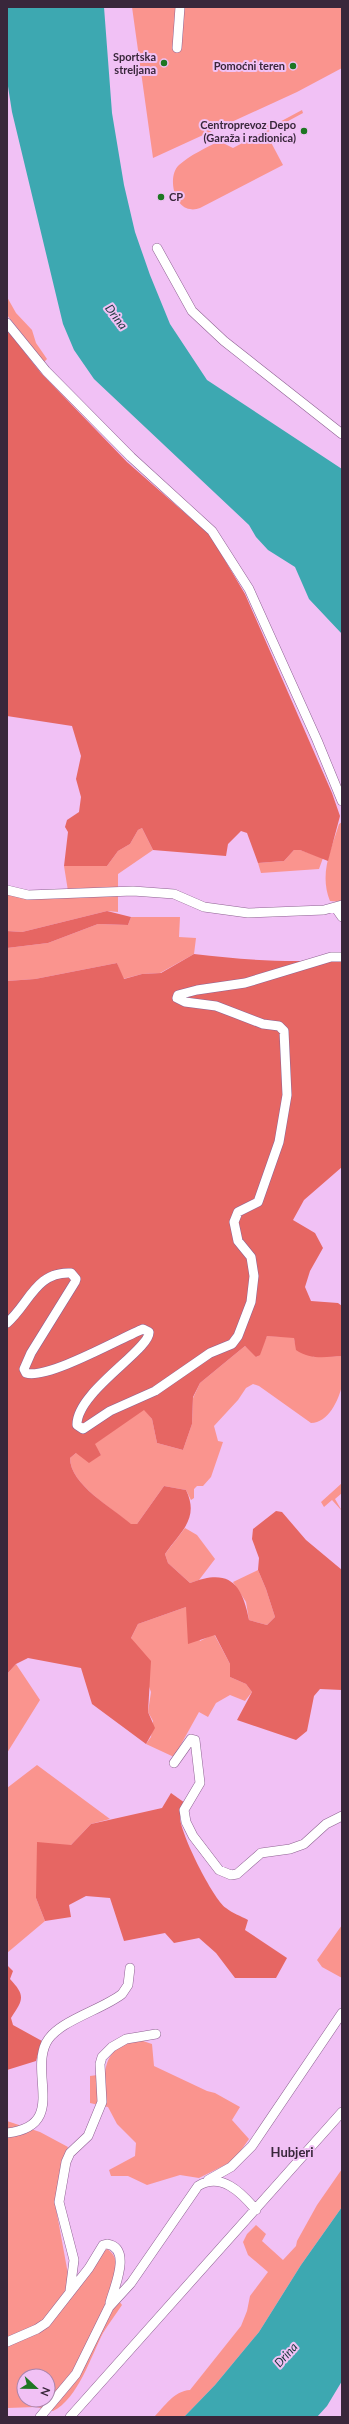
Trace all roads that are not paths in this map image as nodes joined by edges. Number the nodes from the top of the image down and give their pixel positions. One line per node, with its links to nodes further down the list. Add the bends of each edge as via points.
1 (180, 7): 2 (street)
2 (177, 48)
3 (157, 248): 5 (street, via 192,311 224,341)
4 (7, 323): 6 (street, via 46,371 116,442 212,531 250,589)
5 (342, 434)
6 (342, 801)
7 (7, 890): 8 (street, via 34,895 133,890 174,894 204,907 248,913 315,910)
8 (338, 906): 9 (street)
9 (342, 917)
10 (342, 957): 11 (street, via 331,957 245,983 190,991 178,995 177,998 182,1002 216,1006 263,1024 279,1026 284,1031 287,1086 279,1142 258,1202 238,1212 234,1222 238,1241 251,1257 254,1276 250,1306 232,1344 210,1353 155,1391 110,1412 83,1429 77,1425 77,1421 84,1406 101,1384 145,1343 149,1332 143,1329 64,1365 36,1373 26,1373 24,1369 31,1352 75,1282 76,1279 71,1273 43,1280)
11 (7, 1323)
12 (174, 1763): 13 (street, via 191,1739 195,1740 200,1783 184,1810 186,1822 193,1836 216,1866 231,1876 237,1874 260,1853 290,1849 304,1844 326,1824)
13 (342, 1816)
14 (130, 1968): 18 (street, via 128,1985 122,1994 52,2034 42,2057 44,2104 39,2116 22,2130)
15 (342, 2012): 19 (street, via 252,2146 231,2167)
16 (156, 2034): 21 (street, via 126,2039 102,2057 102,2102 88,2136 74,2147 66,2162 59,2202 74,2260)
17 (342, 2112): 20 (street)
18 (7, 2133)
19 (208, 2180): 20 (street, via 232,2187 245,2196); 22 (street, via 198,2186 139,2271)
20 (256, 2210): 25 (street)
21 (70, 2291): 22 (street, via 89,2268 103,2245 110,2244 119,2256 120,2277); 23 (street, via 46,2323)
22 (109, 2307): 24 (street, via 76,2374)
23 (7, 2342)
24 (40, 2417)
25 (70, 2417)

